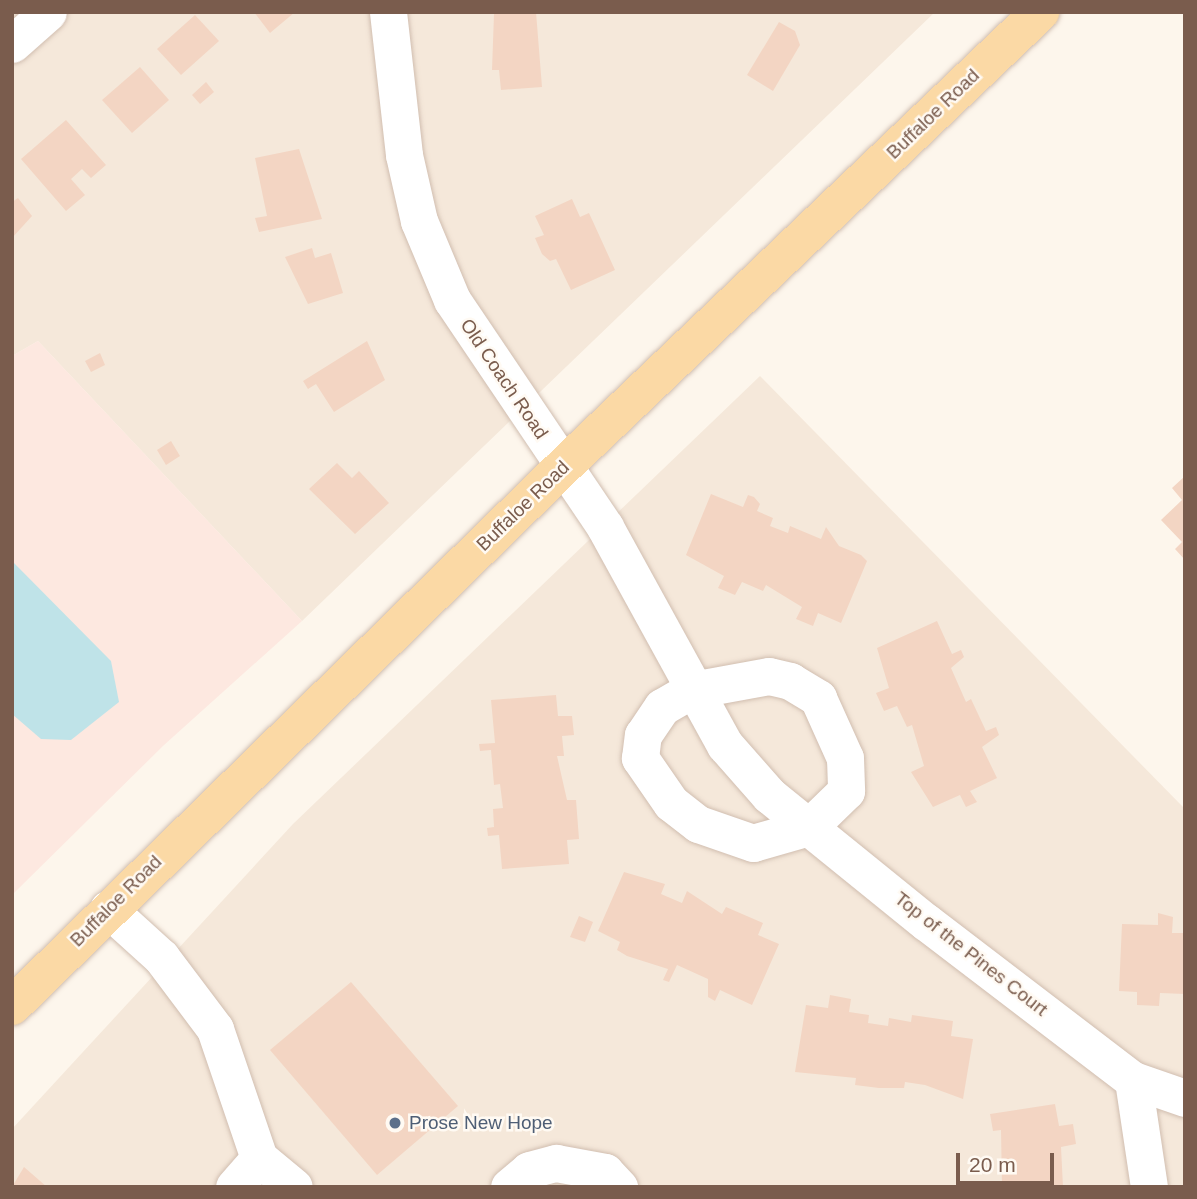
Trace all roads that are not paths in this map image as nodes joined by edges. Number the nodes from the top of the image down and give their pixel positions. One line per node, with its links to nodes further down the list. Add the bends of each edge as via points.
1 (48, 12): 4 (street)
2 (388, 12): 5 (street, Old Coach Road, via 404,155 419,222 452,300 492,367)
3 (1040, 12): 5 (main road, Buffaloe Road)
4 (12, 44)
5 (574, 480): 6 (street, Top of the Pines Court); 8 (main road, Buffaloe Road)
6 (692, 690): 7 (street, Top of the Pines Court, via 743,765 769,795); 7 (street, via 769,676 790,681 818,698 845,758 846,791); 7 (street, via 662,708 643,735 640,758 654,783 698,824 728,836 754,843)
7 (809, 827): 10 (street, Top of the Pines Court)
8 (107, 908): 9 (main road, Buffaloe Road); 12 (street, via 162,957 215,1029)
9 (12, 1006)
10 (1133, 1080): 11 (street, Top of the Pines Court); 17 (street)
11 (1185, 1098)
12 (258, 1158): 13 (street); 14 (street)
13 (234, 1187)
14 (294, 1187)
15 (509, 1187): 16 (street, via 529,1170 556,1163 605,1172)
16 (619, 1187)
17 (1149, 1187)

